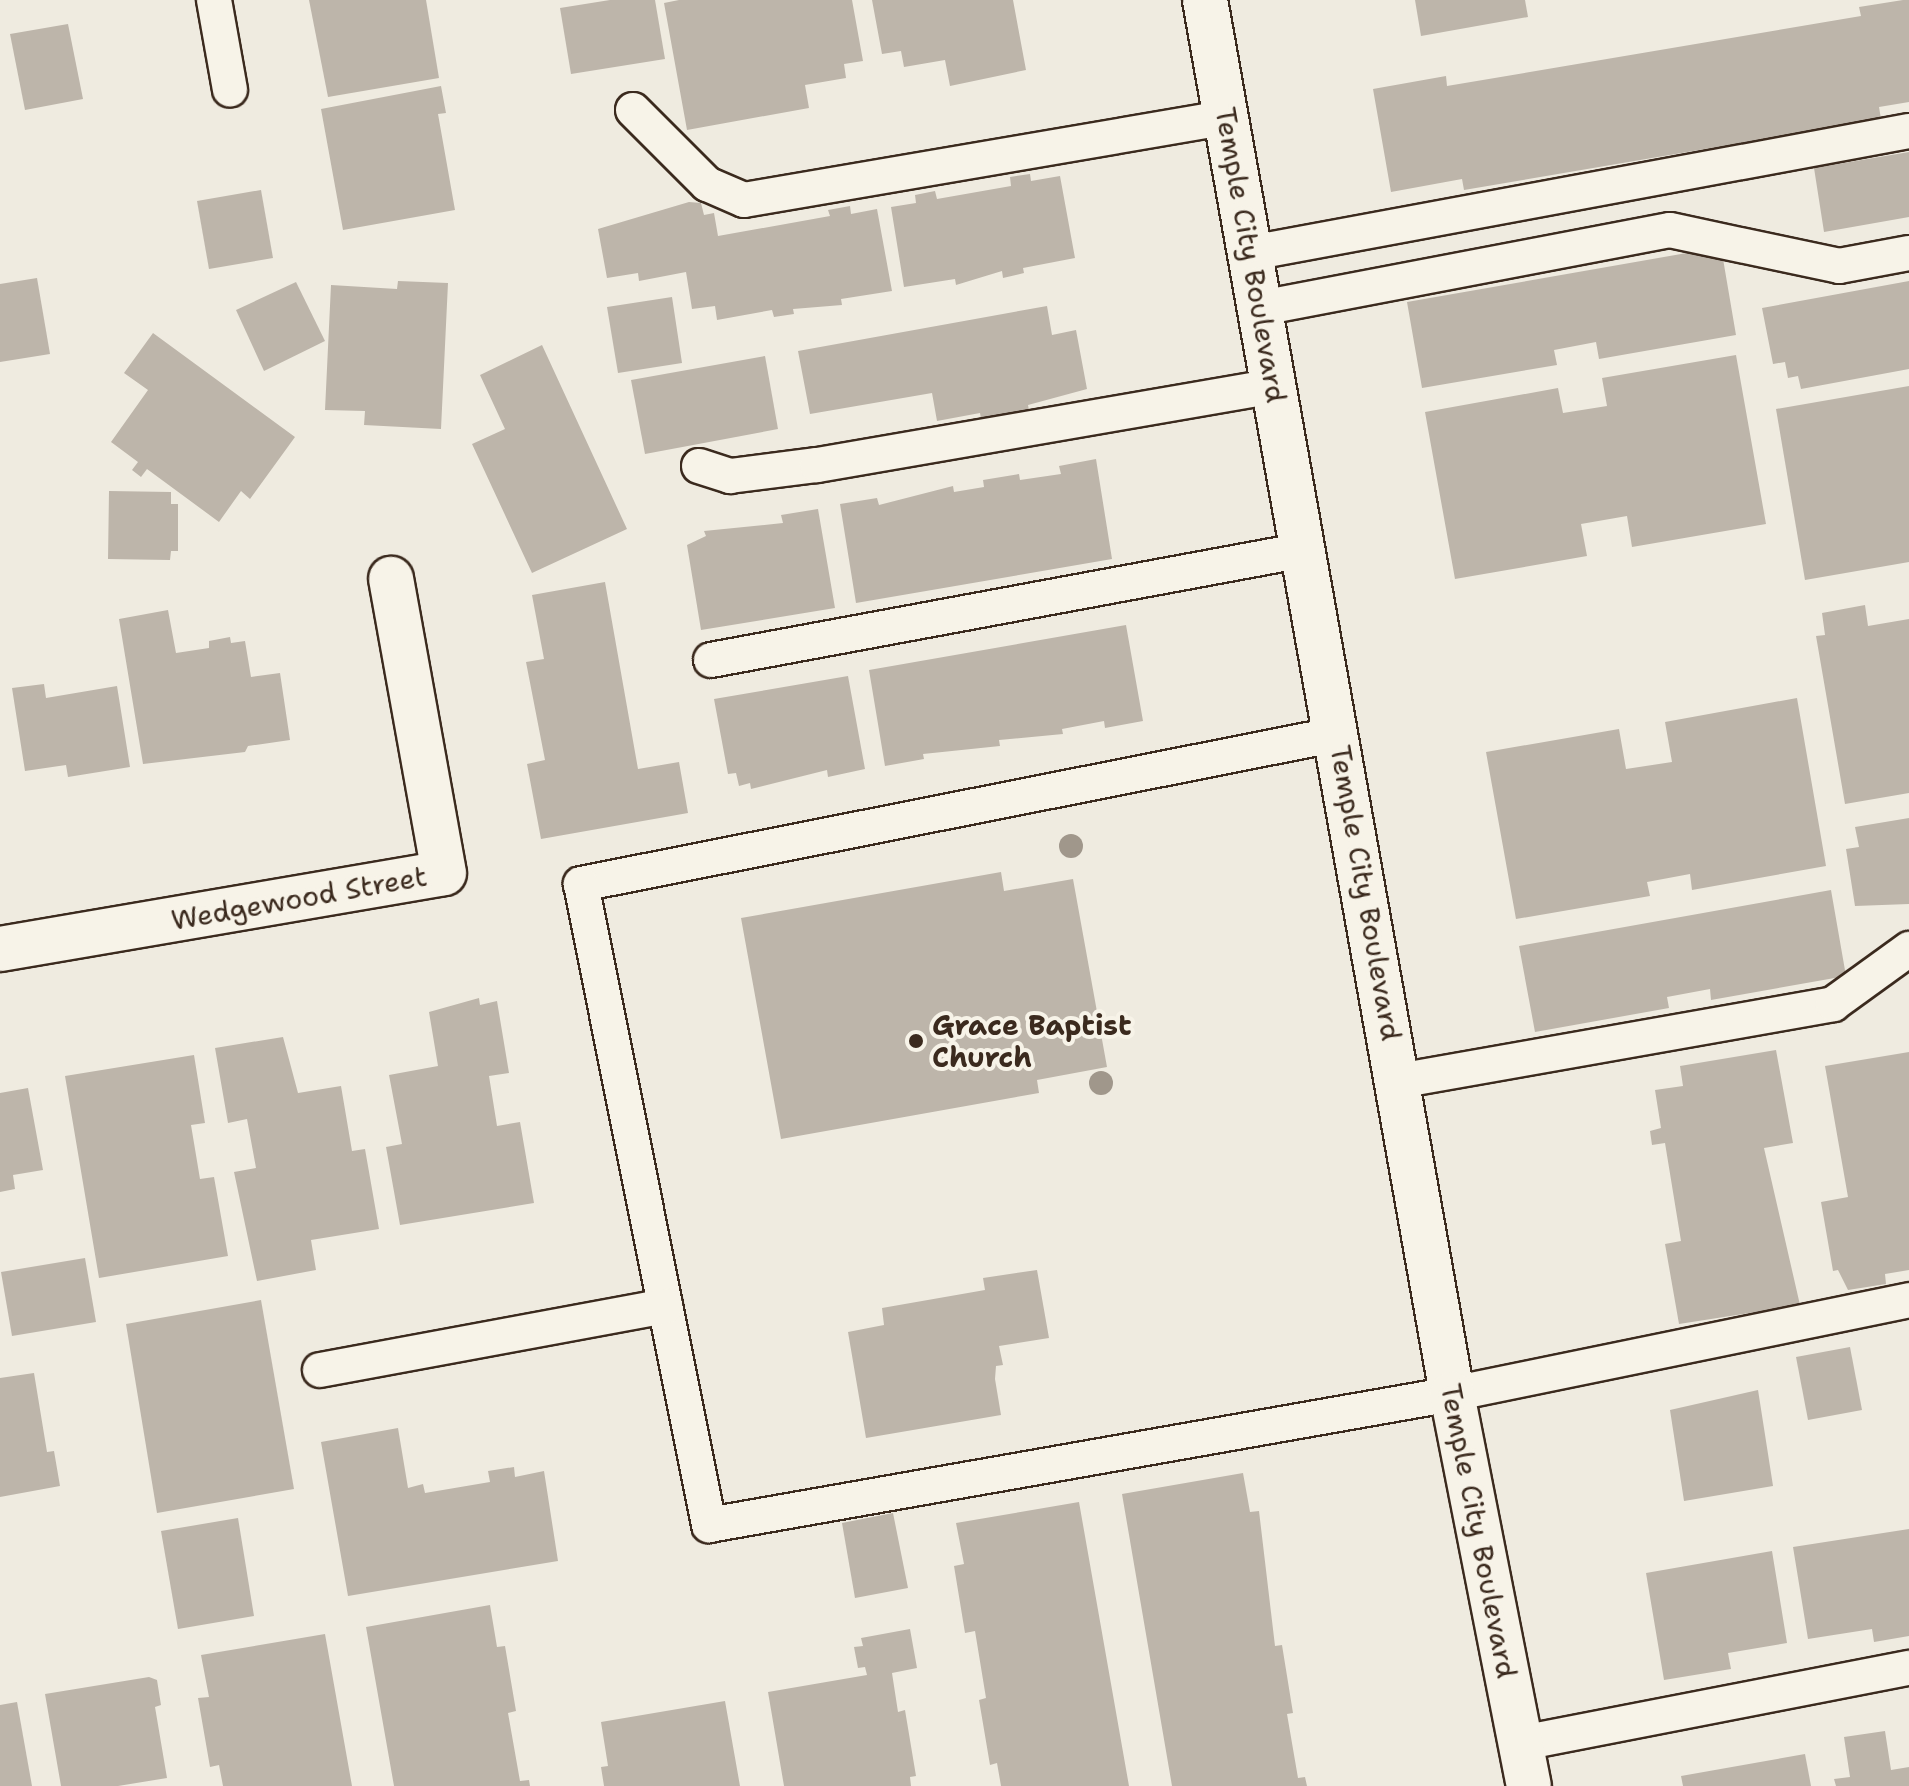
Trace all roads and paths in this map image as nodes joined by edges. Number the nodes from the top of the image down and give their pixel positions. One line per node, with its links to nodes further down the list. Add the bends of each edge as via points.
1 (214, 0): 3 (lane)
2 (1205, 0): 5 (main road, Temple City Boulevard)
3 (230, 90)
4 (633, 110): 5 (lane, via 707,184 744,200)
5 (1226, 118): 7 (main road, Temple City Boulevard)
6 (1909, 131): 7 (lane)
7 (1251, 253): 9 (main road, Temple City Boulevard)
8 (1909, 253): 9 (lane, via 1839,266 1670,230)
9 (1261, 308): 10 (main road, Temple City Boulevard)
10 (1275, 386): 11 (lane, via 817,465 730,476); 12 (main road, Temple City Boulevard)
11 (699, 466)
12 (1304, 550): 14 (lane); 15 (main road, Temple City Boulevard)
13 (391, 579): 16 (main road, Wedgewood Street, via 444,873)
14 (711, 660)
15 (1338, 734): 18 (main road, Temple City Boulevard); 20 (lane, via 581,884)
16 (0, 949)
17 (1909, 949): 18 (lane, via 1833,1004)
18 (1398, 1081): 22 (main road, Temple City Boulevard)
19 (1909, 1300): 22 (lane)
20 (665, 1306): 21 (lane); 22 (lane, via 709,1525)
21 (320, 1370)
22 (1452, 1394): 24 (main road, Temple City Boulevard)
23 (1909, 1668): 24 (lane)
24 (1522, 1743): 25 (main road, Temple City Boulevard)
25 (1529, 1786)

